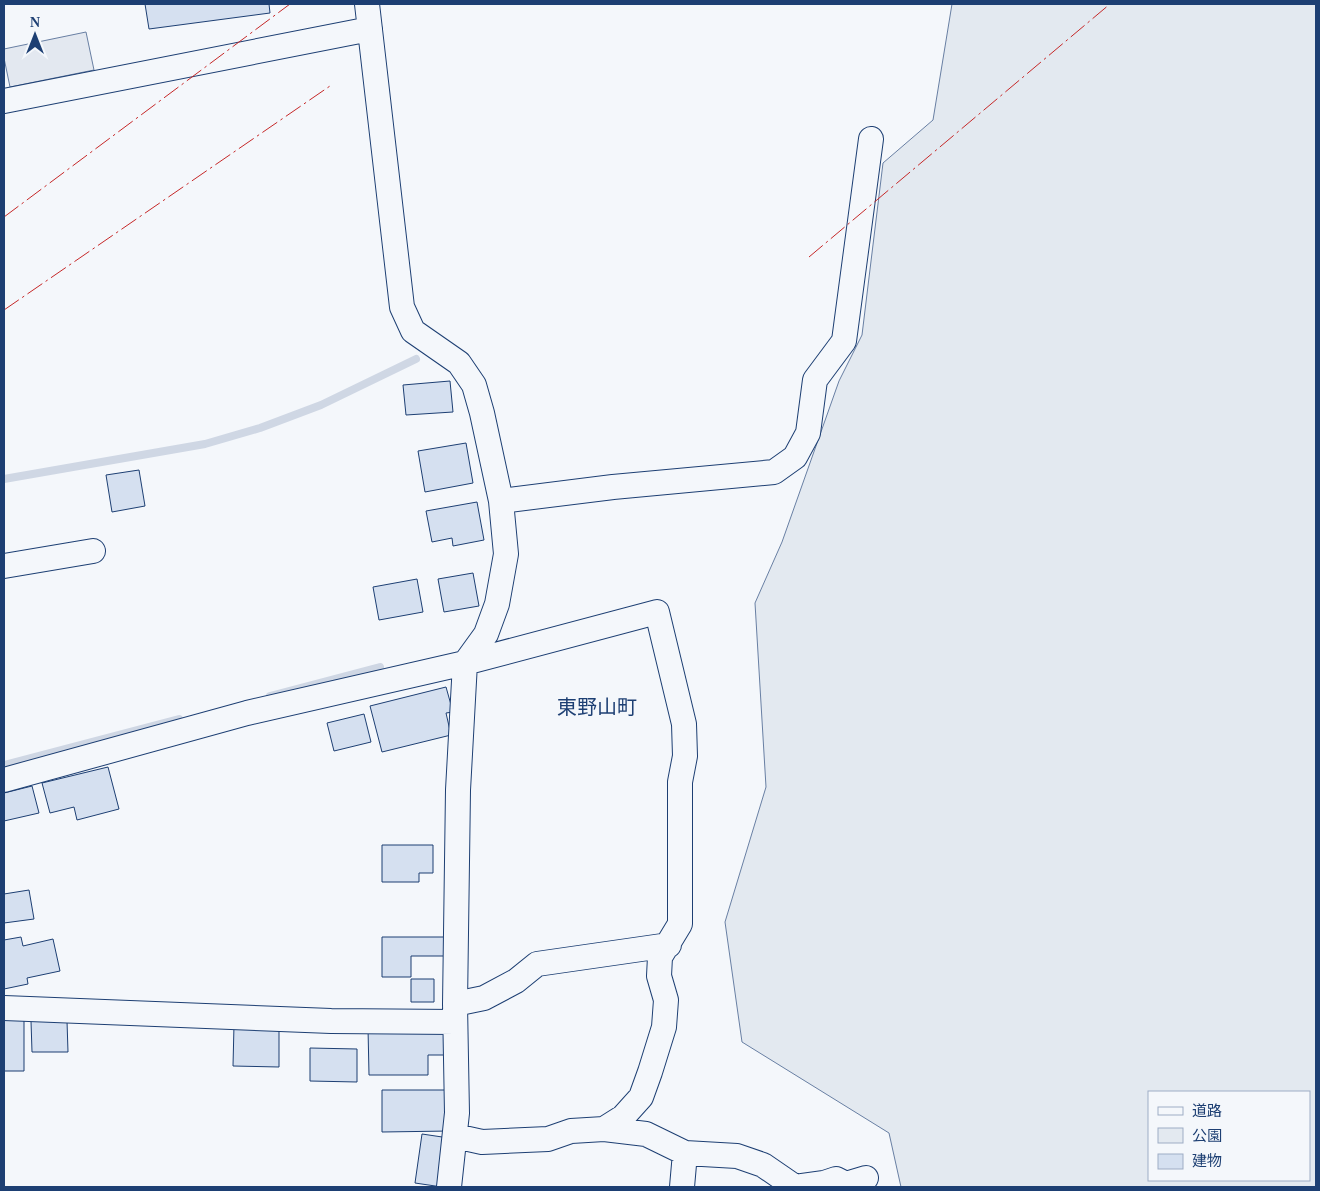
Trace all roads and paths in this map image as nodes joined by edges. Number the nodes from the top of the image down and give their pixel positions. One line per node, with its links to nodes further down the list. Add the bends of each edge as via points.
1 (367, 4): 2 (street)
2 (370, 29): 3 (street); 5 (street, via 402,307 413,331 459,363 474,385)
3 (4, 101)
4 (871, 139): 5 (street, via 844,341 815,380 808,433 795,457 774,472)
5 (502, 501): 8 (street, via 506,554 497,604 486,634)
6 (93, 551): 7 (street)
7 (4, 566)
8 (464, 663): 9 (street, via 247,713); 10 (street, via 656,612 684,724 685,756 680,782 680,924); 12 (street, via 458,790)
9 (4, 780)
10 (669, 945): 12 (street, via 537,964 516,981); 13 (street, via 660,958 659,976 666,1000 664,1027 650,1072 641,1097 623,1118)
11 (4, 1008): 12 (street, via 331,1022)
12 (455, 1013): 14 (street)
13 (604, 1129): 14 (street, via 571,1131 548,1139 482,1142); 15 (street, via 646,1134)
14 (455, 1136): 17 (street)
15 (685, 1154): 16 (street, via 737,1156 763,1165 795,1187 836,1179 846,1184); 18 (street)
16 (866, 1178)
17 (449, 1187)
18 (682, 1187)

